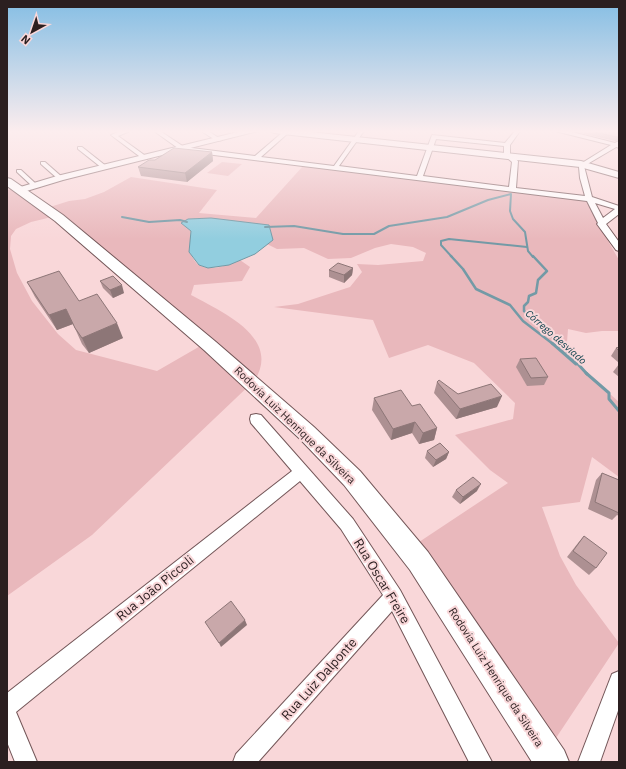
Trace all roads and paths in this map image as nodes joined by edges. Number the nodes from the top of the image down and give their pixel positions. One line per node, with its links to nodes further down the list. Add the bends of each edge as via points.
1 (47, 167): 10 (street)
2 (104, 167): 10 (street)
3 (326, 167): 8 (street)
4 (424, 167): 11 (street)
5 (516, 167): 13 (street)
6 (583, 167): 14 (street, via 582,178)
7 (590, 167): 9 (street)
8 (335, 168): 11 (street)
9 (619, 175)
10 (60, 178): 12 (street)
11 (419, 178): 13 (street)
12 (20, 182): 27 (main road, Rodovia Luiz Henrique da Silveira, via 210,346 352,478 419,561)
13 (512, 189): 14 (street)
14 (590, 199): 15 (street); 16 (street)
15 (619, 209): 16 (street)
16 (601, 224): 17 (street)
17 (619, 248)
18 (256, 419): 19 (street, Rua Oscar Freire)
19 (302, 471): 20 (street, Rua Oscar Freire, via 347,524); 22 (street, Rua João Piccoli)
20 (394, 596): 25 (street, Rua Luiz Dalponte); 26 (street, Rua Oscar Freire)
21 (619, 681): 28 (street)
22 (7, 706)
23 (7, 716): 24 (street)
24 (26, 762)
25 (244, 762)
26 (481, 762)
27 (552, 762)
28 (589, 762)

